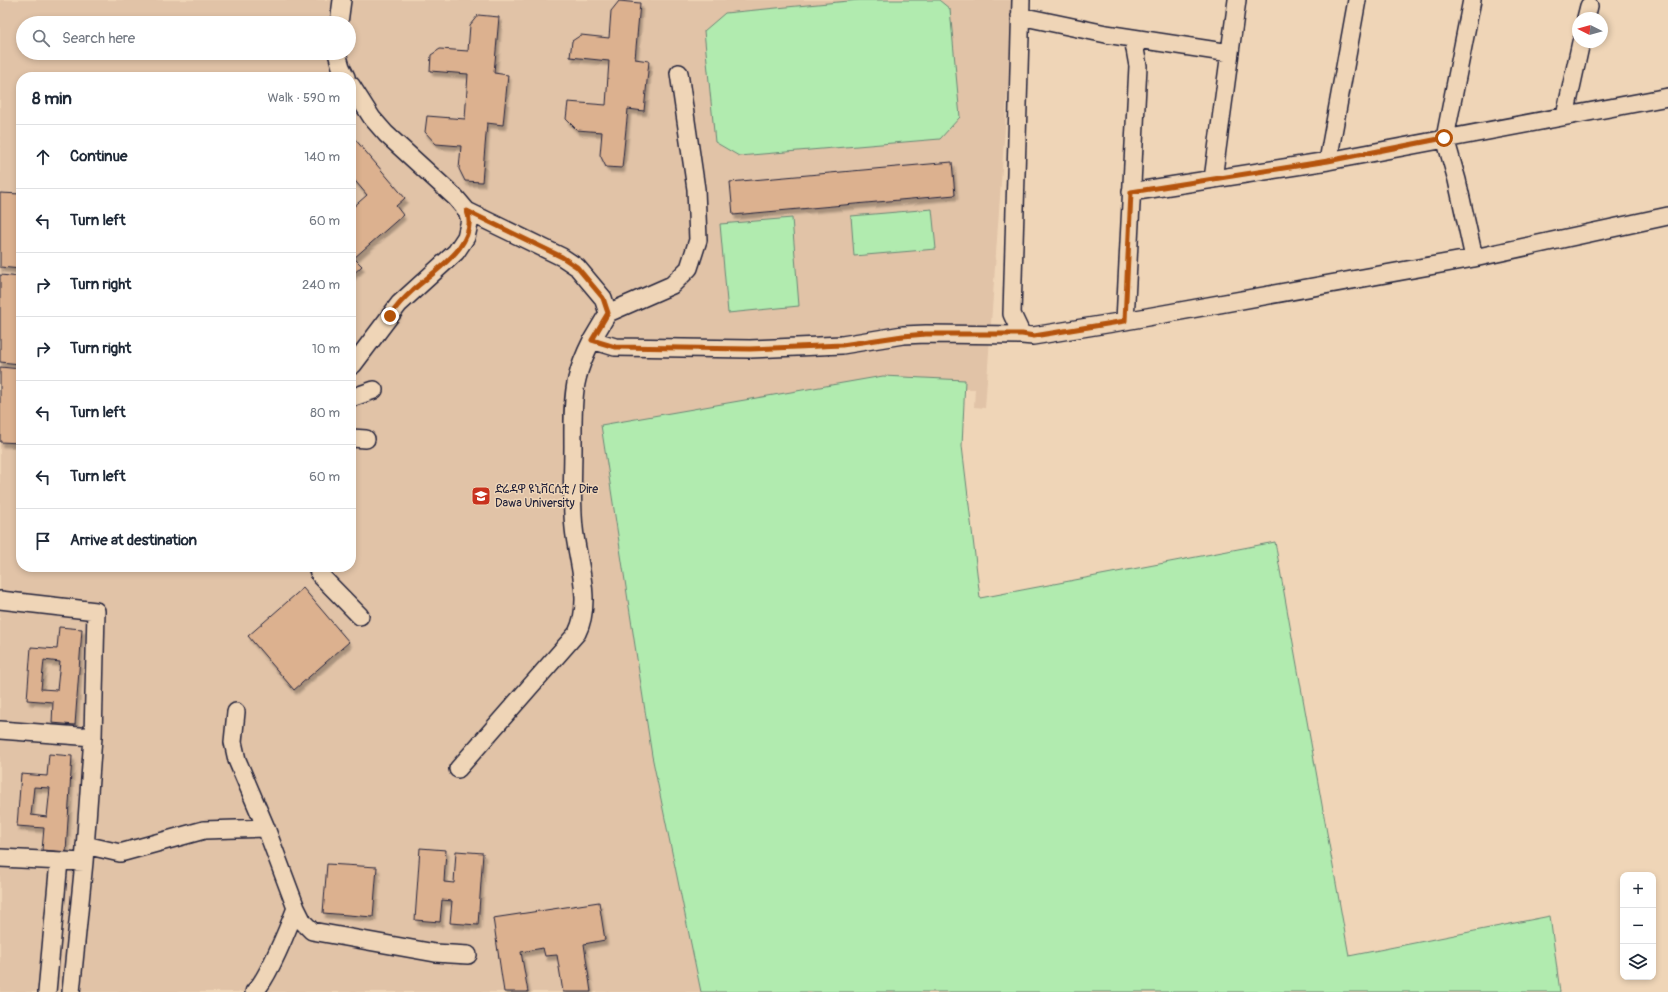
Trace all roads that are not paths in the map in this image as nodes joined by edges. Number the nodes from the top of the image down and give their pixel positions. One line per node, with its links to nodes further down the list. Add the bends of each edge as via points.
1 (342, 0): 6 (street)
2 (1237, 0): 9 (street)
3 (1357, 0): 17 (street)
4 (1472, 0): 16 (street)
5 (1021, 8): 7 (street); 25 (street, via 1012,314)
6 (340, 16)
7 (1133, 38): 9 (street); 19 (street, via 1138,66)
8 (1580, 48): 15 (street)
9 (1230, 53): 18 (street)
10 (339, 60): 11 (street)
11 (344, 72)
12 (680, 73): 23 (street, via 696,190 698,240 689,268 672,285)
13 (356, 93): 20 (street, via 386,134)
14 (1668, 97): 15 (street)
15 (1565, 116): 16 (street)
16 (1444, 138): 17 (street); 22 (street, via 1457,180)
17 (1328, 161): 18 (street)
18 (1213, 178): 19 (street)
19 (1131, 192): 24 (street)
20 (467, 211): 23 (street, via 556,254 577,267 603,298); 27 (street, via 470,227 456,252 399,304)
21 (1668, 216): 22 (street)
22 (1474, 258): 24 (street)
23 (608, 313): 26 (street)
24 (1125, 321): 25 (street, via 1034,336)
25 (1022, 334): 26 (street, via 926,334 842,345 750,349 615,347)
26 (592, 340): 36 (street, via 576,380 573,426 572,507 582,580 582,623 574,636)
27 (356, 361)
28 (374, 390): 29 (street)
29 (356, 396)
30 (319, 572): 32 (street)
31 (0, 600): 35 (street, via 96,611)
32 (360, 616)
33 (236, 712): 37 (street, via 234,742 237,760)
34 (0, 730): 35 (street)
35 (93, 737): 38 (street)
36 (458, 769)
37 (266, 828): 38 (street, via 204,830 120,854); 42 (street)
38 (85, 845): 41 (street)
39 (0, 858): 40 (street)
40 (59, 861): 41 (street); 43 (street)
41 (84, 862): 44 (street)
42 (296, 908): 45 (street, via 303,922 312,931 435,952); 48 (street, via 267,972)
43 (52, 933): 44 (street); 46 (street)
44 (77, 934): 47 (street)
45 (468, 955)
46 (47, 992)
47 (71, 992)
48 (254, 992)

